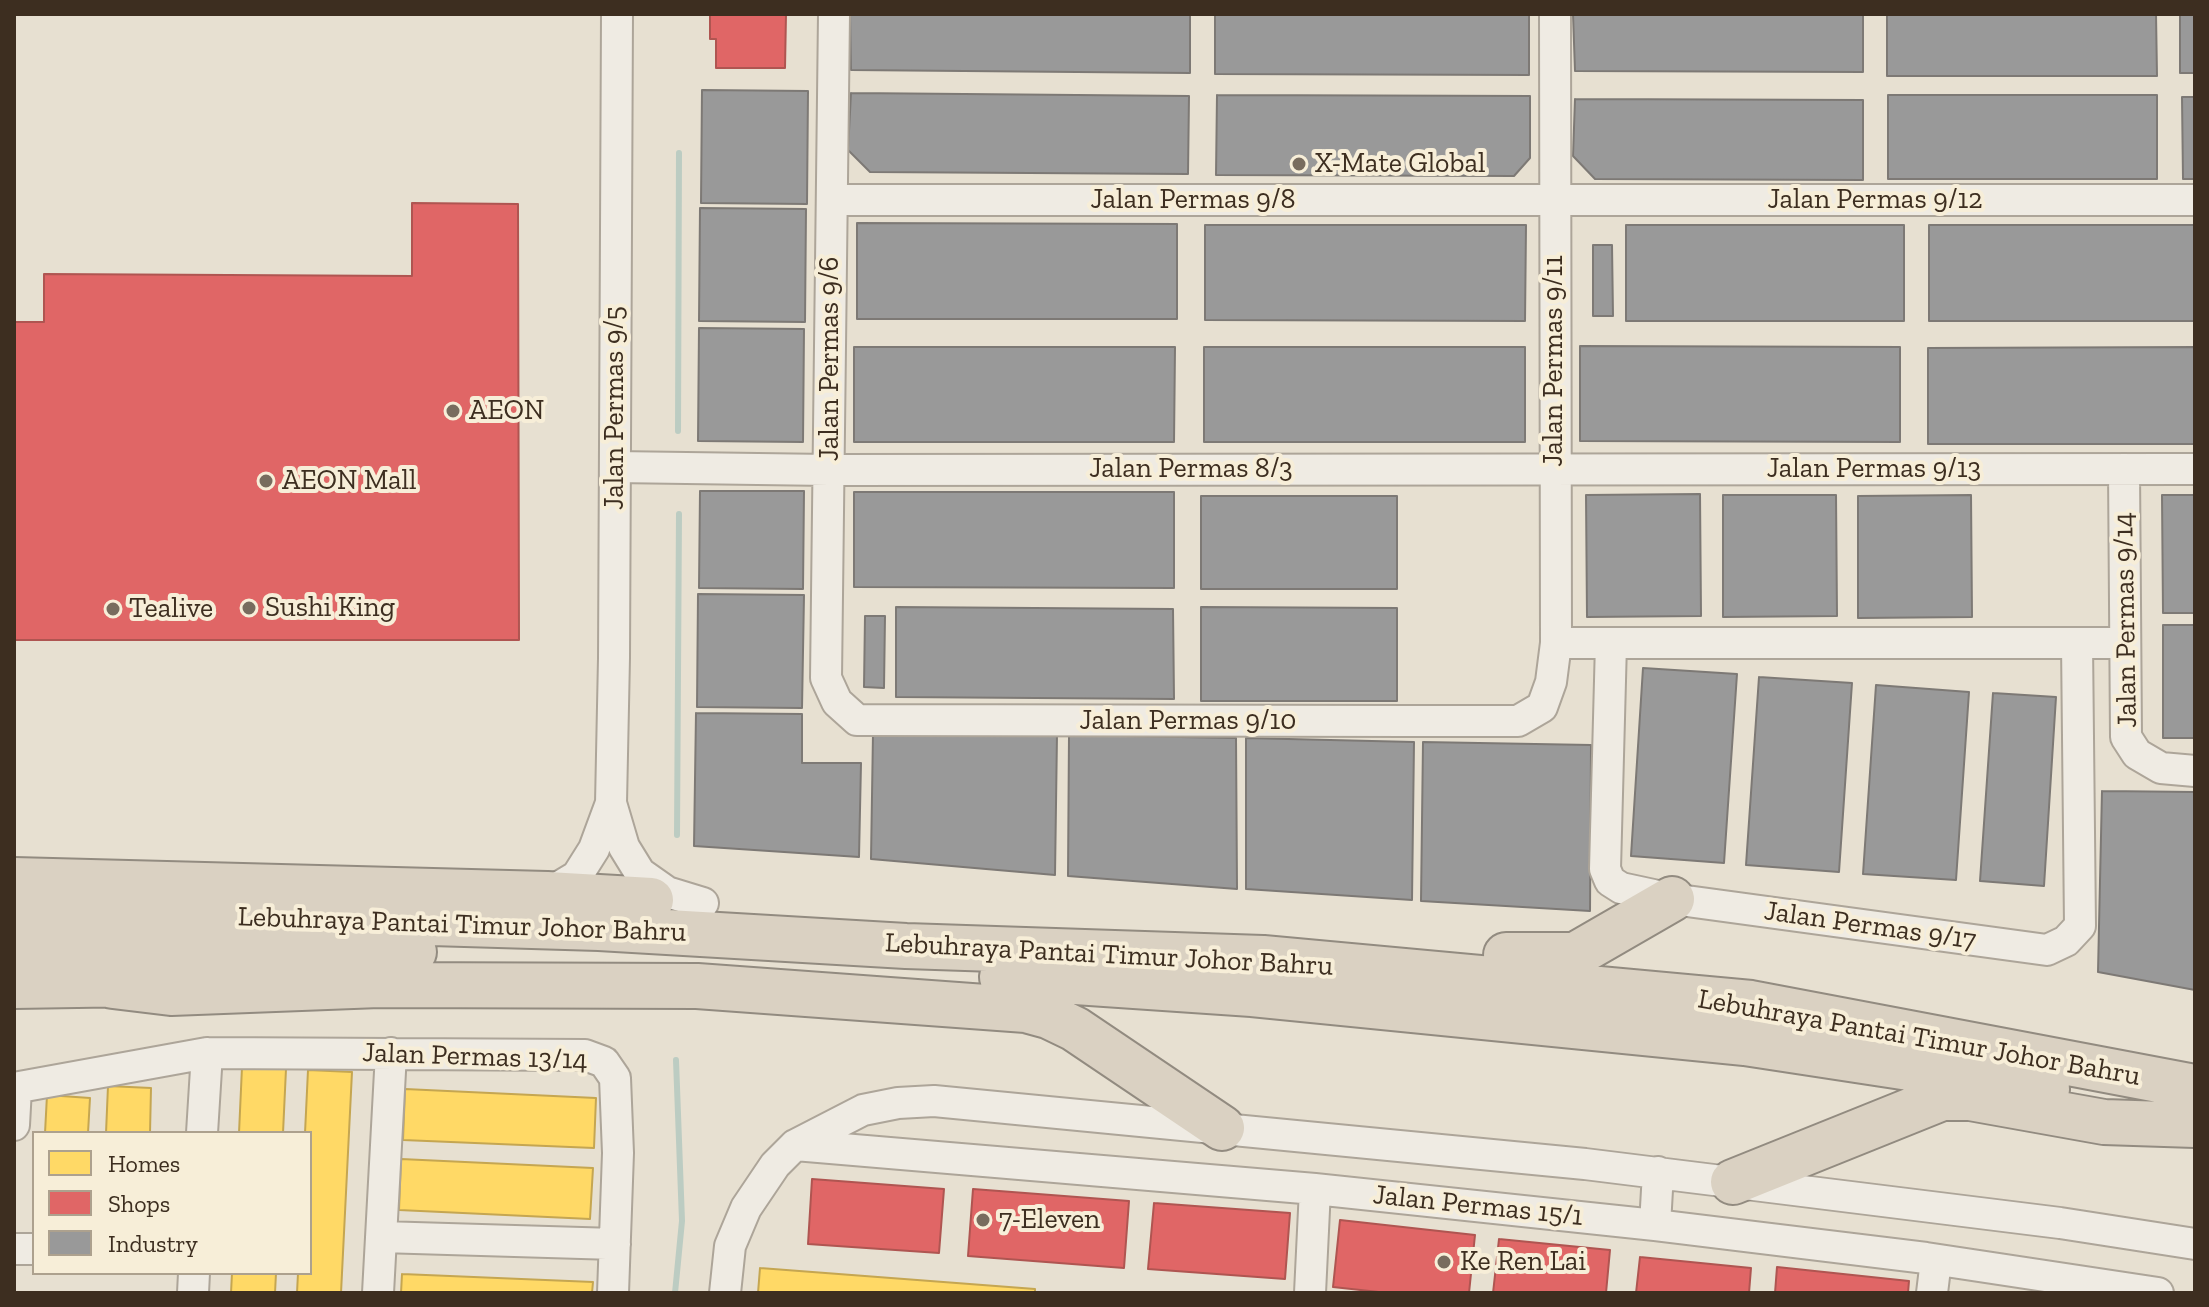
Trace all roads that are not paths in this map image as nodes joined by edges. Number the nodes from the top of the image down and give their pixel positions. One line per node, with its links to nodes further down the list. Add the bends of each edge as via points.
1 (617, 14): 7 (street, Jalan Permas 9/5)
2 (834, 14): 4 (street, Jalan Permas 9/6)
3 (1555, 14): 6 (street, Jalan Permas 9/11)
4 (832, 200): 6 (street, Jalan Permas 9/8); 11 (street, Jalan Permas 9/6)
5 (2195, 200): 6 (street, Jalan Permas 9/12)
6 (1554, 201): 8 (street, Jalan Permas 9/11)
7 (615, 467): 11 (street, Jalan Permas 8/3); 19 (street, Jalan Permas 9/5)
8 (1554, 468): 9 (street, Jalan Permas 9/13); 11 (street, Jalan Permas 8/3); 12 (street, Jalan Permas 9/11)
9 (2124, 469): 10 (street, Jalan Permas 9/13); 15 (street, Jalan Permas 9/14)
10 (2195, 469)
11 (829, 470): 16 (street, Jalan Permas 9/6, via 826,678)
12 (1556, 643): 13 (street); 17 (street, Jalan Permas 9/11)
13 (1611, 643): 14 (street); 22 (street, Jalan Permas 9/17, via 1605,869 1621,888)
14 (2077, 643): 15 (street); 22 (street, Jalan Permas 9/17, via 2080,926 2066,941 2047,950)
15 (2124, 643): 18 (street, Jalan Permas 9/14, via 2126,737 2137,754 2161,768)
16 (837, 702): 17 (street, Jalan Permas 9/10, via 857,720 1518,721)
17 (1542, 707)
18 (2195, 771)
19 (611, 803): 21 (street, Jalan Permas 9/5, via 594,849 577,876); 23 (street, Jalan Permas 9/5, via 624,847 640,873 667,892)
20 (14, 880): 21 (highway)
21 (547, 894): 23 (highway)
22 (1672, 899): 27 (highway, via 1575,955)
23 (703, 903): 27 (highway)
24 (14, 915): 30 (highway, Lebuhraya Pantai Timur Johor Bahru, via 599,928 906,946 1263,958)
25 (14, 950): 26 (highway, Lebuhraya Pantai Timur Johor Bahru)
26 (557, 953): 29 (highway); 35 (highway, Lebuhraya Pantai Timur Johor Bahru, via 738,958 1236,993 1666,1035 1993,1080)
27 (1452, 954): 30 (highway, via 1531,971)
28 (14, 986): 29 (highway)
29 (113, 986): 38 (highway, via 171,993 379,985 697,986 1026,1010 1075,1029)
30 (1751, 1003): 33 (highway, Lebuhraya Pantai Timur Johor Bahru)
31 (207, 1053): 32 (street, Jalan Permas 13/14); 34 (street, Jalan Permas 13/14); 39 (street)
32 (391, 1053): 45 (street); 46 (street, Jalan Permas 13/14, via 585,1055 604,1062 615,1078)
33 (2195, 1087)
34 (15, 1088): 36 (street)
35 (2195, 1116)
36 (14, 1125)
37 (2195, 1125): 42 (highway, via 2104,1122 1970,1098 1942,1098)
38 (1222, 1128): 40 (street, via 934,1101 863,1110); 41 (street)
39 (202, 1131)
40 (795, 1145): 43 (street, Jalan Permas 15/1); 51 (street, via 753,1197 730,1246)
41 (1670, 1174): 42 (street); 44 (street)
42 (1733, 1182): 47 (street)
43 (1315, 1189): 44 (street, Jalan Permas 15/1); 52 (street)
44 (1665, 1226): 48 (street, Jalan Permas 15/1)
45 (381, 1237): 46 (street); 49 (street)
46 (615, 1244): 50 (street, Jalan Permas 13/14)
47 (2195, 1244)
48 (1936, 1260): 53 (street); 54 (street, Jalan Permas 15/1)
49 (378, 1293)
50 (613, 1293)
51 (725, 1293)
52 (1310, 1293)
53 (1932, 1293)
54 (2158, 1293)

